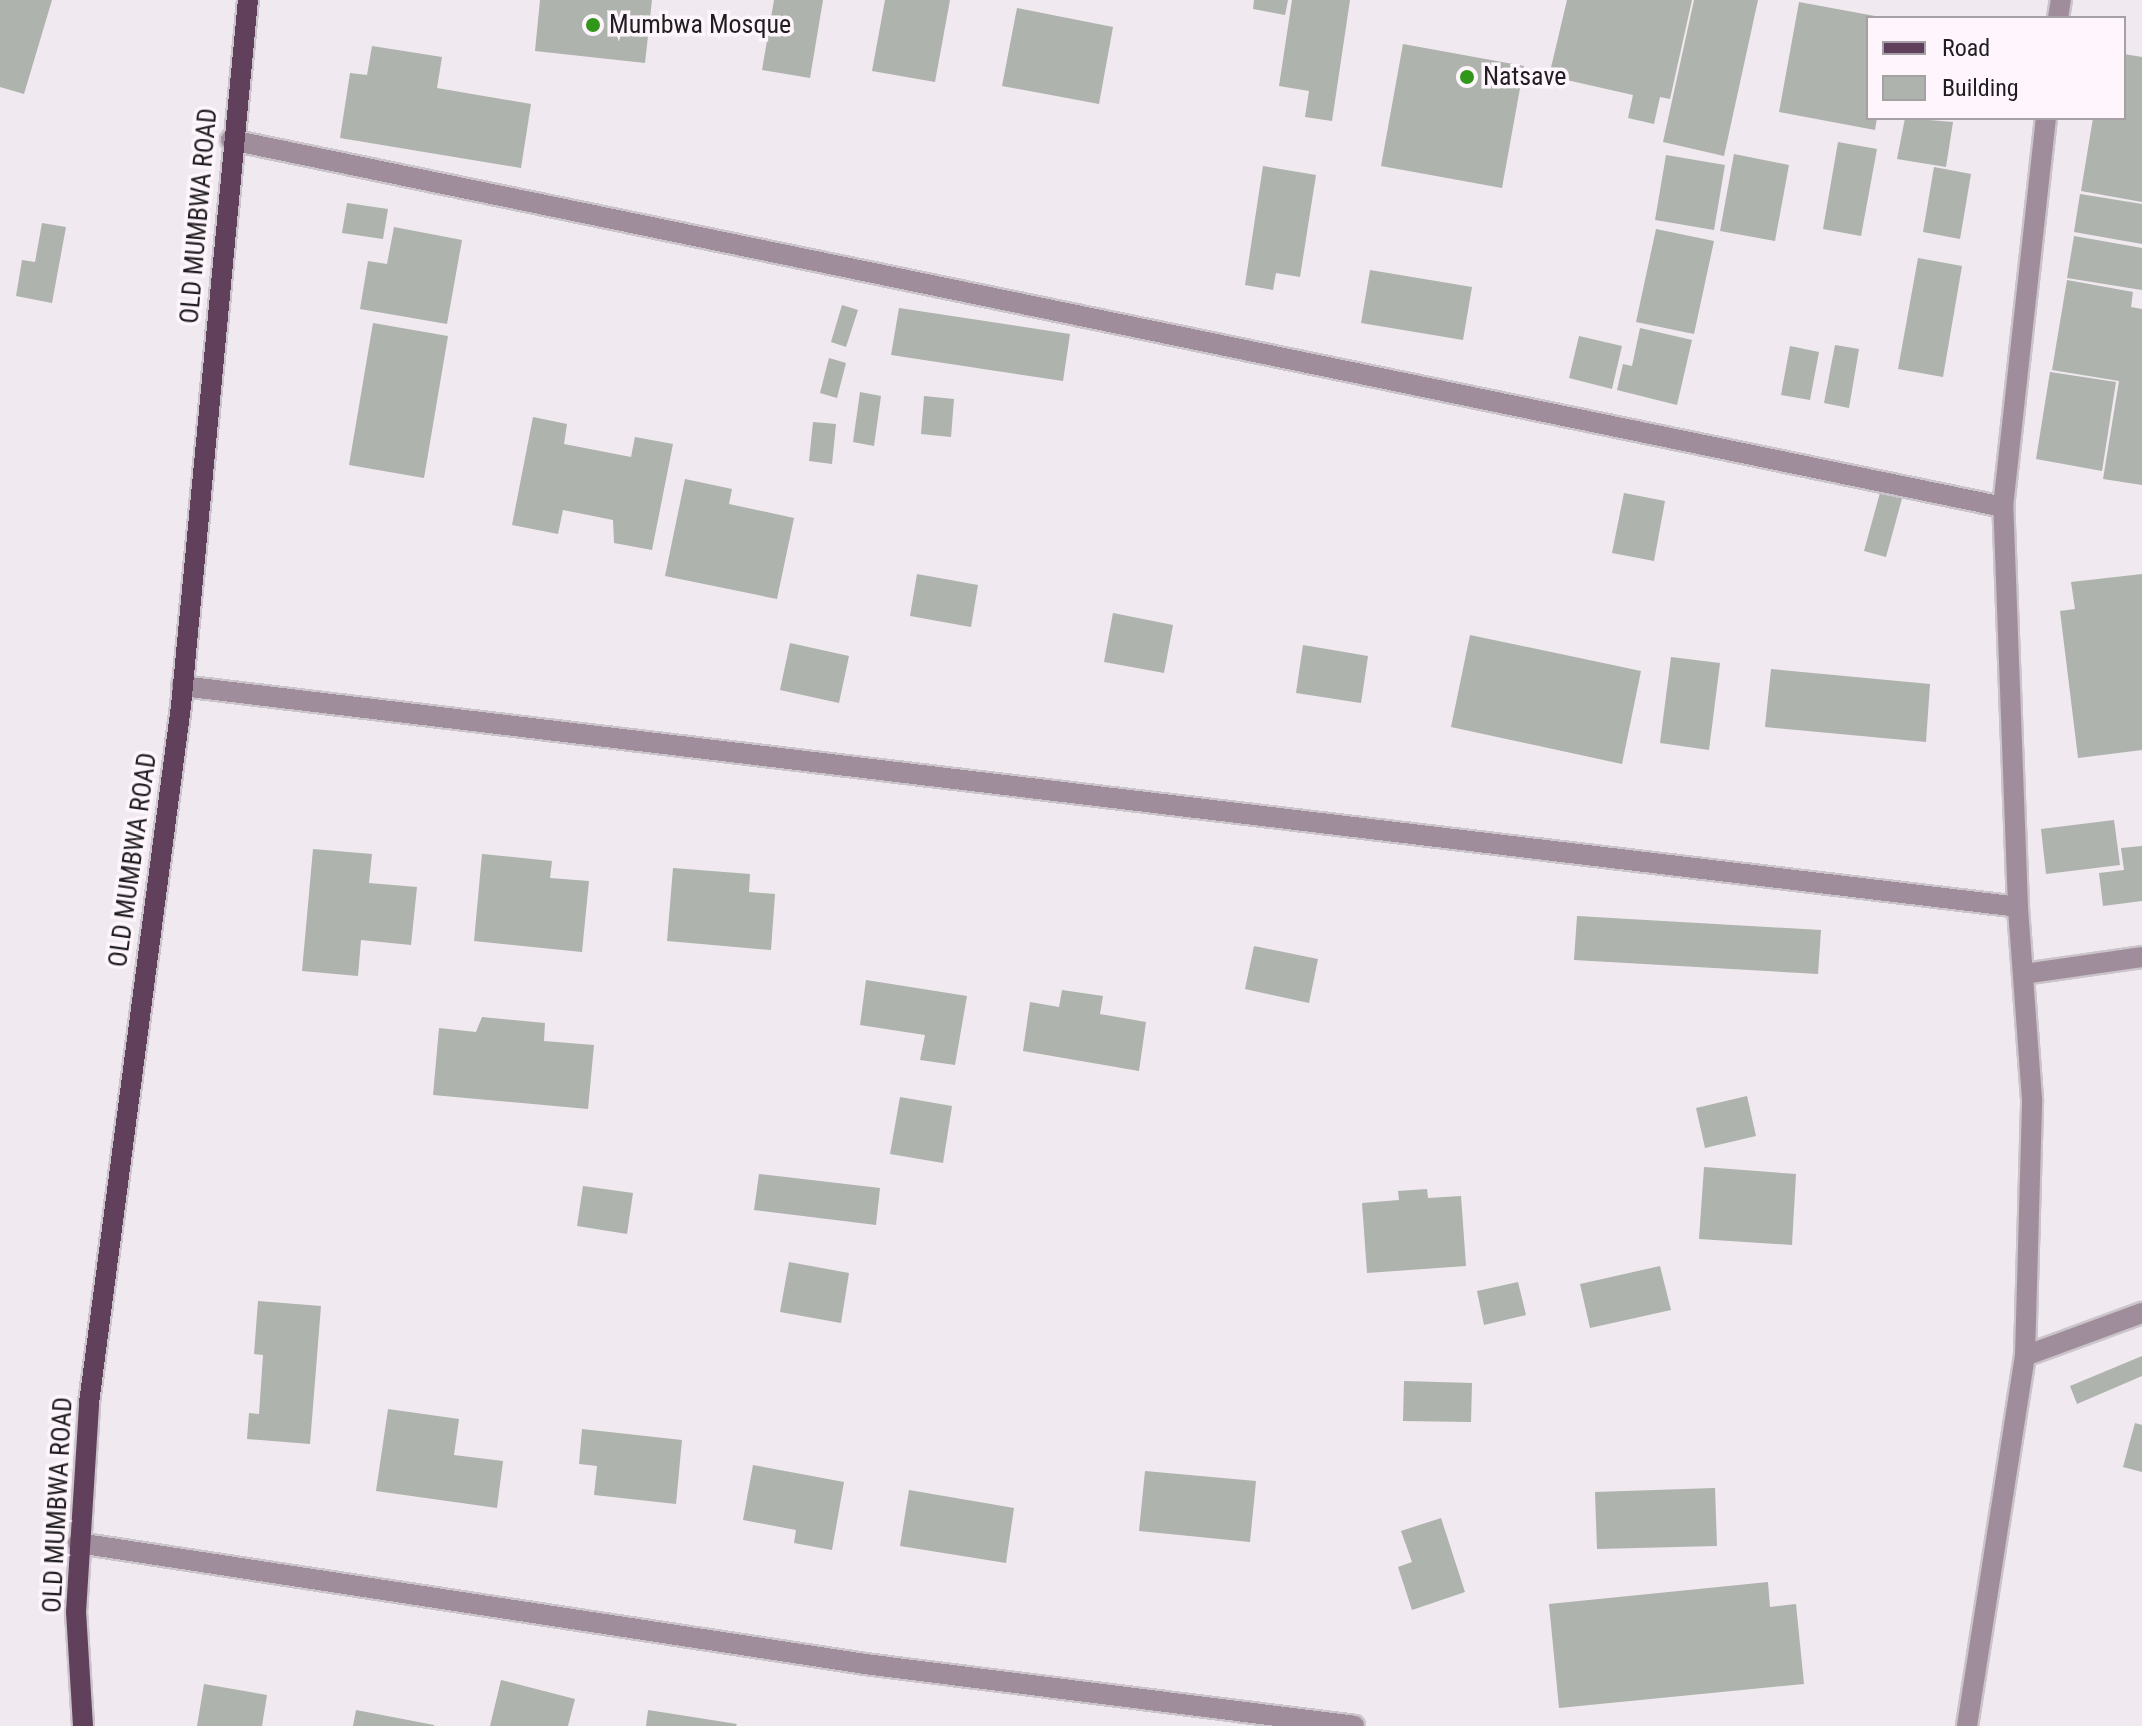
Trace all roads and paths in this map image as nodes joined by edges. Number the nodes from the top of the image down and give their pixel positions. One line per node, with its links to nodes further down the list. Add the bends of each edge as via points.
1 (248, 0): 3 (main road, OLD MUMBWA ROAD)
2 (2046, 120): 4 (street)
3 (231, 140): 4 (street); 5 (main road, OLD MUMBWA ROAD)
4 (2003, 507): 6 (street)
5 (182, 686): 6 (street); 11 (main road, OLD MUMBWA ROAD, via 89,1403)
6 (2018, 907): 8 (street)
7 (2142, 957): 8 (street)
8 (2024, 974): 10 (street, via 2032,1099)
9 (2142, 1313): 10 (street)
10 (2025, 1356): 14 (street)
11 (78, 1543): 12 (main road, OLD MUMBWA ROAD); 13 (street, via 865,1664)
12 (83, 1726)
13 (1354, 1726)
14 (1967, 1726)

